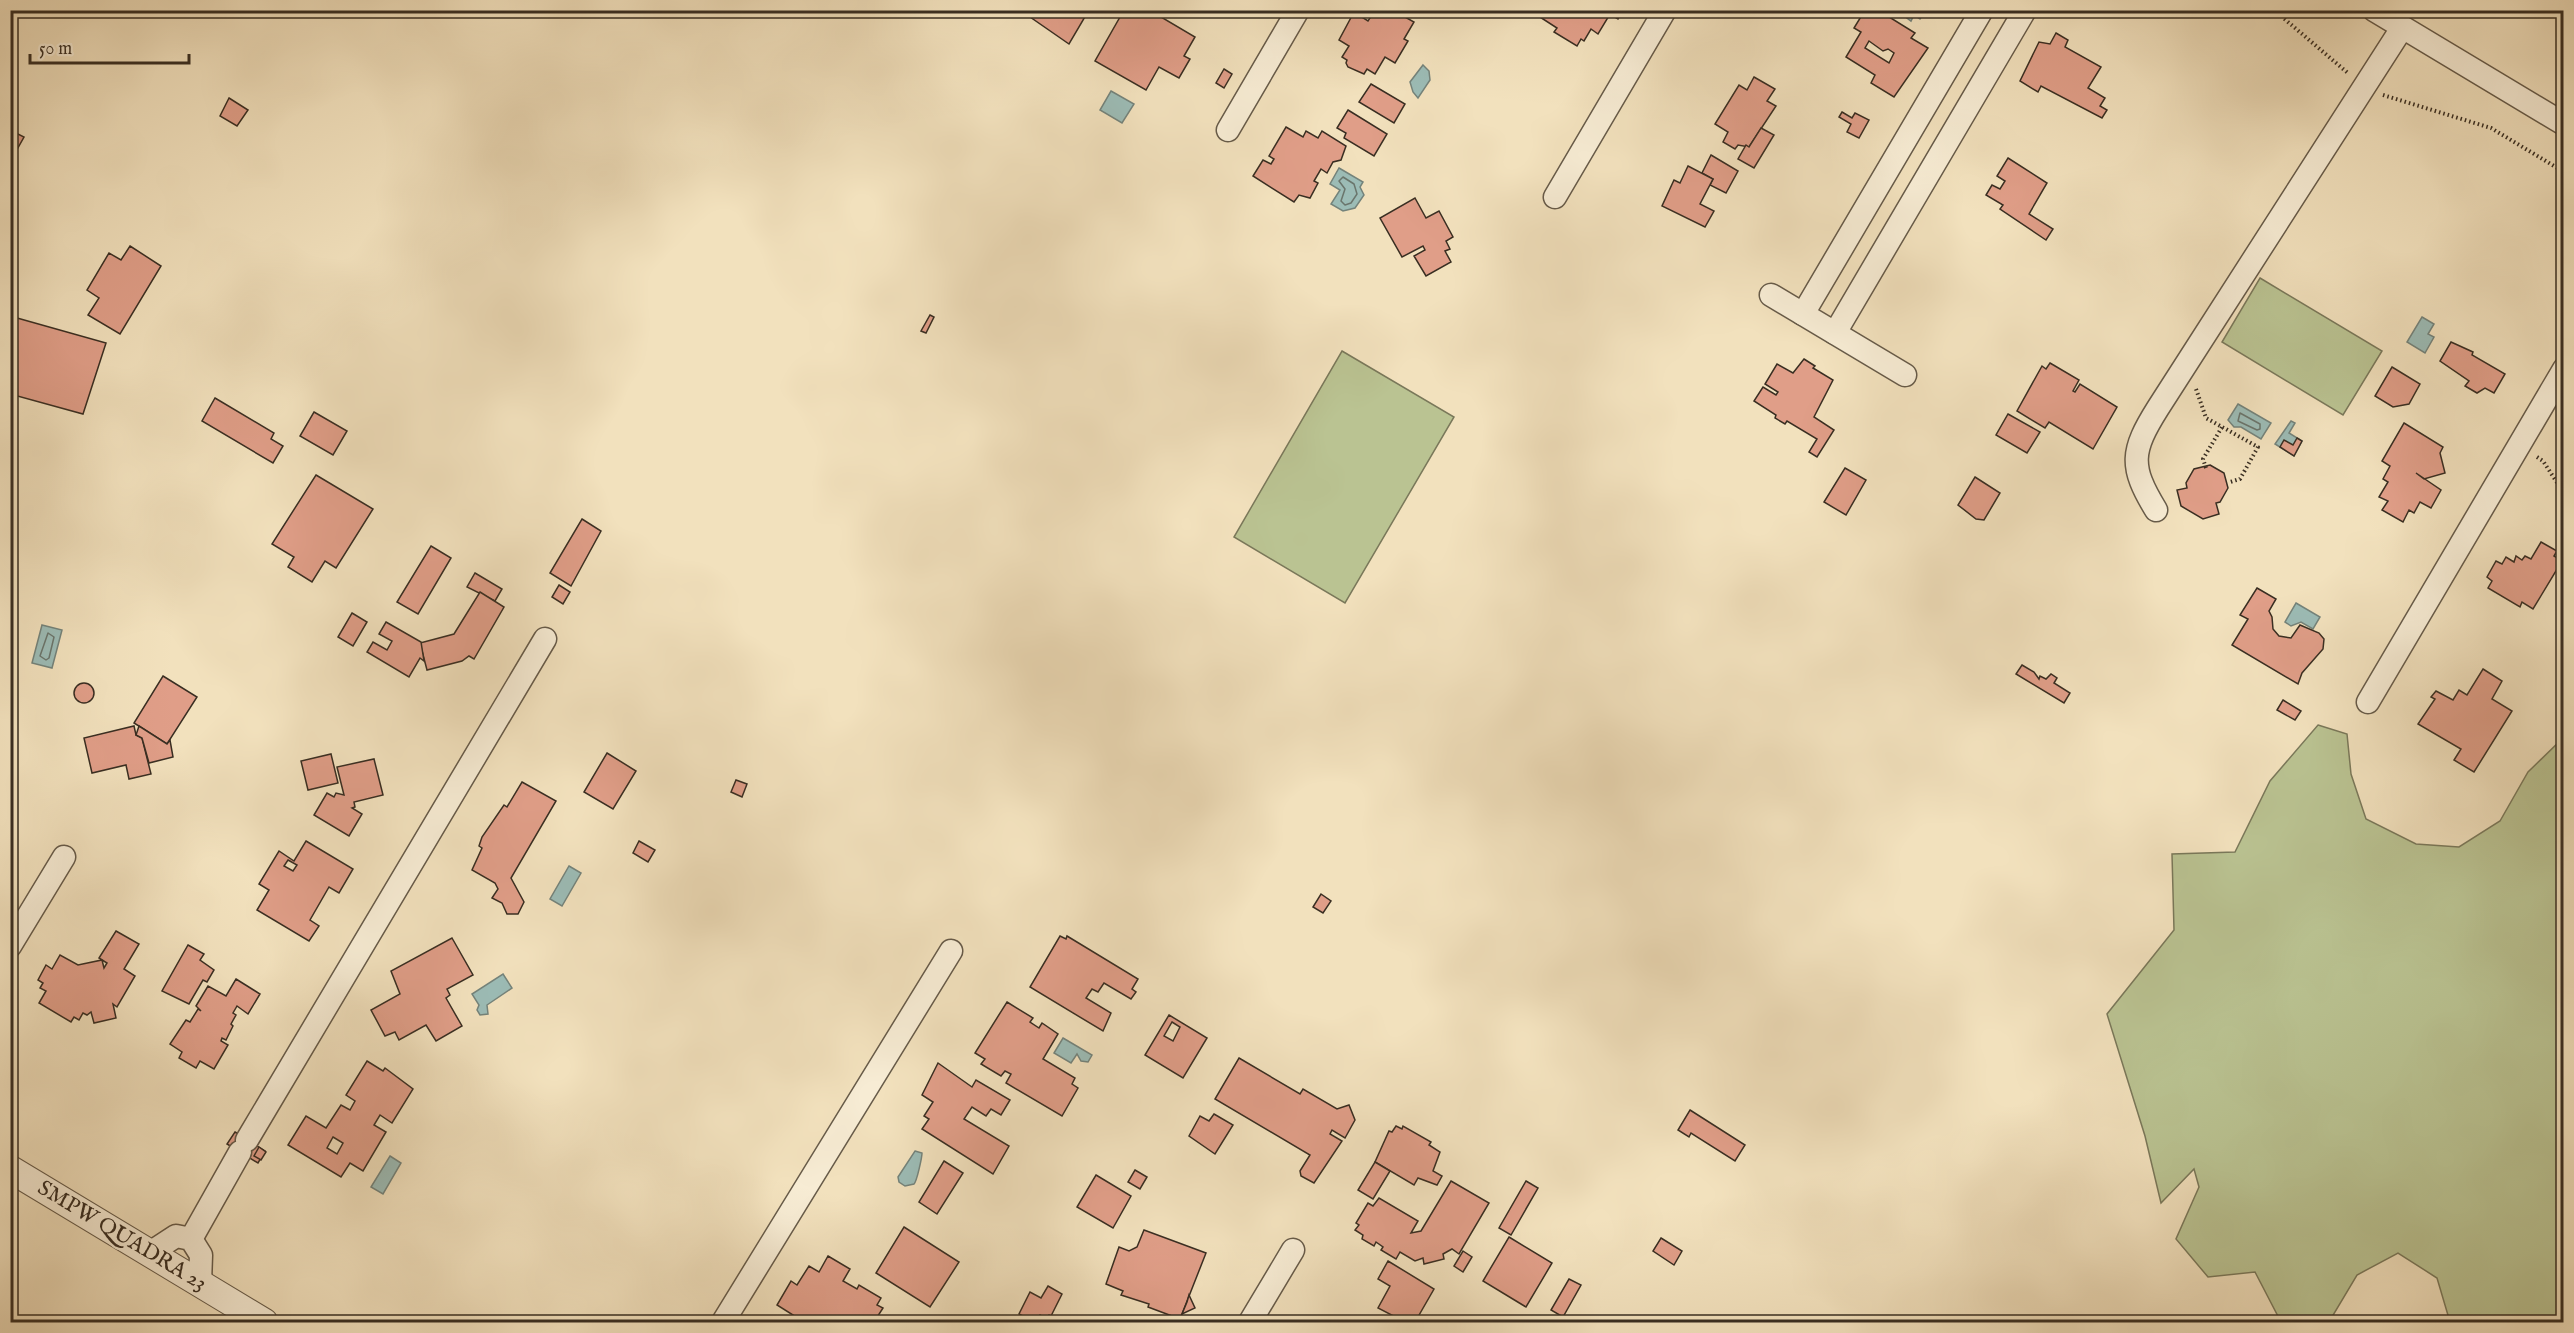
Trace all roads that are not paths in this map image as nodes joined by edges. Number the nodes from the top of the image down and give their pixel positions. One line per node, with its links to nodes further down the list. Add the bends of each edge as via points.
1 (1298, 10): 9 (street)
2 (1665, 10): 11 (street)
3 (1982, 10): 7 (street)
4 (2025, 10): 10 (street)
5 (2374, 10): 6 (street)
6 (2402, 28): 8 (street); 17 (street, via 2138,444 2135,467)
7 (1915, 124): 10 (street); 13 (street)
8 (2564, 124)
9 (1228, 129)
10 (1947, 144): 14 (street)
11 (1556, 197)
12 (1771, 295): 13 (street)
13 (1803, 314): 14 (street)
14 (1835, 333): 16 (street)
15 (2564, 369): 19 (street)
16 (1905, 375)
17 (2156, 510)
18 (545, 639): 24 (street)
19 (2368, 702)
20 (64, 857): 21 (street)
21 (10, 946)
22 (951, 951): 29 (street)
23 (10, 1169): 26 (street, SMPW QUADRA 23)
24 (191, 1239): 26 (street, via 176,1236); 27 (street, via 201,1255)
25 (1293, 1250): 30 (street)
26 (150, 1253): 27 (street, SMPW QUADRA 23)
27 (200, 1283): 28 (street, SMPW QUADRA 23)
28 (264, 1323)
29 (723, 1323)
30 (1250, 1323)

